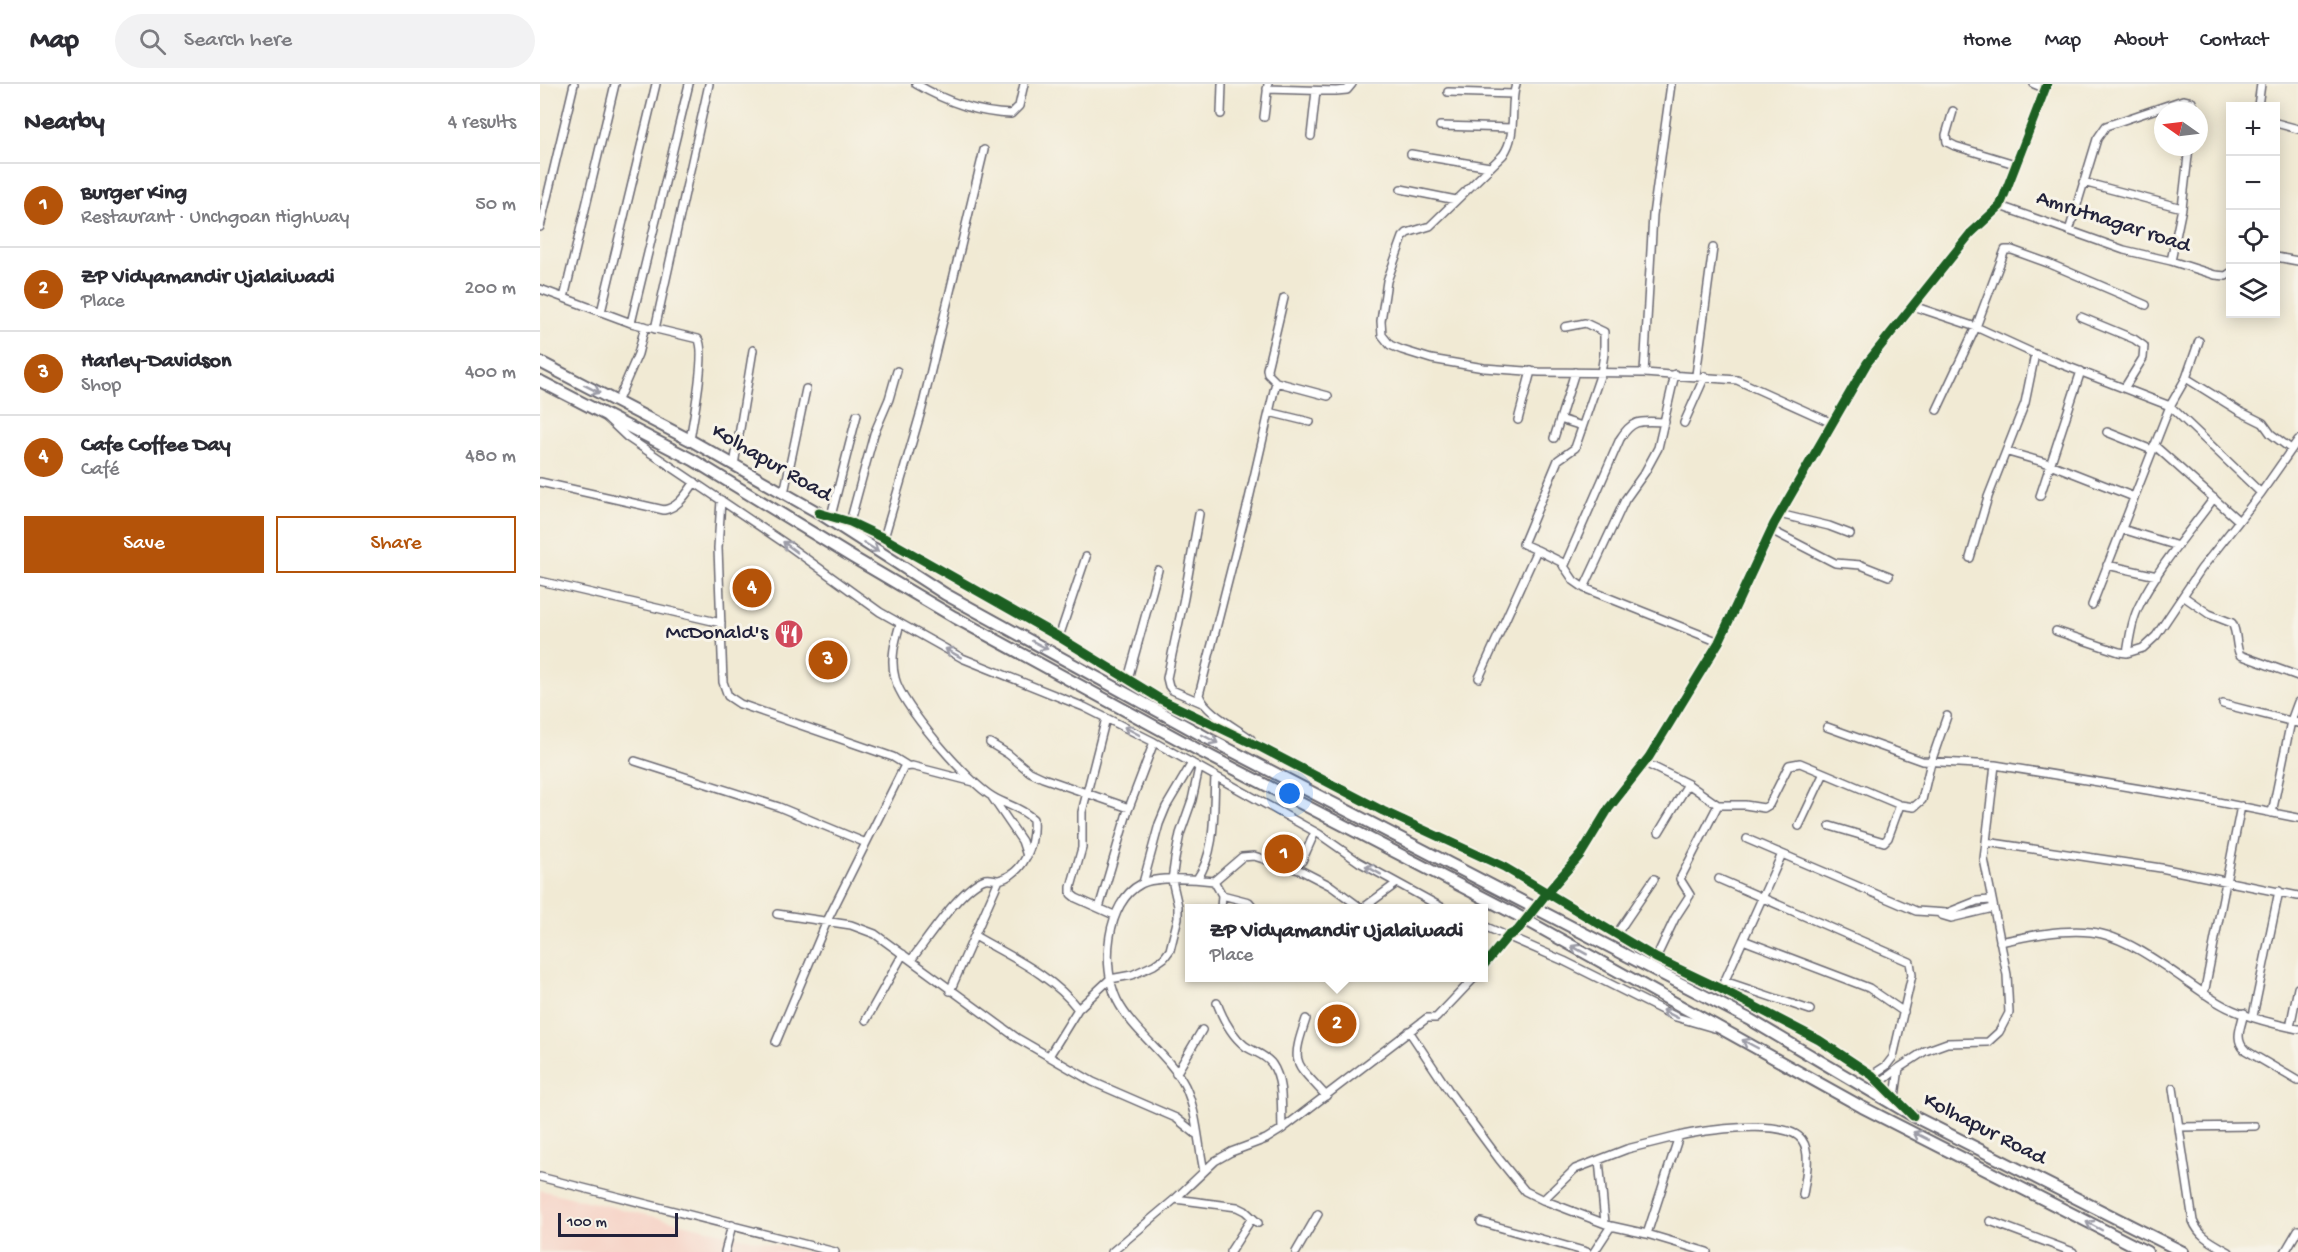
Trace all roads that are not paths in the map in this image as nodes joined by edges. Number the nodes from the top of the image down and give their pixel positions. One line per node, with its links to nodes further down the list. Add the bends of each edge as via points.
1 (574, 84): 41 (street)
2 (615, 84): 49 (street)
3 (656, 84): 53 (street)
4 (689, 84): 55 (street)
5 (709, 84): 59 (street)
6 (916, 84): 7 (street, via 948,101 1000,114 1011,114 1019,106)
7 (1024, 84)
8 (1222, 84): 24 (street)
9 (1352, 84): 16 (street, via 1347,90)
10 (1516, 84): 18 (street)
11 (1671, 84): 69 (street, via 1653,215)
12 (2034, 84): 14 (street)
13 (2261, 84): 21 (street)
14 (2046, 86): 34 (street)
15 (1267, 87): 16 (street); 25 (street)
16 (1316, 91): 30 (street)
17 (1449, 92): 18 (street)
18 (1513, 94): 28 (street)
19 (2177, 102): 20 (street)
20 (2192, 102)
21 (2259, 102)
22 (2154, 110): 36 (street, via 2106,126 2097,139)
23 (1953, 111): 34 (street, via 1947,142)
24 (1221, 114)
25 (1264, 117)
26 (2280, 124): 29 (street)
27 (1440, 126): 28 (street)
28 (1512, 128): 35 (street, via 1508,148)
29 (2298, 129)
30 (1311, 136)
31 (984, 150): 118 (street, via 922,408)
32 (1411, 154): 35 (street)
33 (2188, 156): 40 (street)
34 (2015, 164): 39 (street)
35 (1490, 167): 38 (street)
36 (2083, 182): 40 (street); 42 (street)
37 (1401, 189): 38 (street)
38 (1456, 200): 65 (street, via 1430,226 1403,237 1387,281 1382,335 1390,345 1431,359)
39 (2000, 206): 42 (street, Amrutnagar road); 52 (street, via 1970,234)
40 (2182, 208): 45 (street)
41 (540, 227)
42 (2069, 231): 45 (street, Amrutnagar road)
43 (1713, 248): 71 (street)
44 (2280, 258): 46 (street)
45 (2170, 261): 47 (street, Amrutnagar road)
46 (2298, 261)
47 (2226, 276)
48 (540, 289): 49 (street)
49 (564, 298): 53 (street)
50 (1284, 298): 75 (street, via 1267,369)
51 (2146, 304): 58 (street, via 2008,249)
52 (1912, 306): 58 (street); 90 (street, via 1867,363)
53 (601, 312): 55 (street)
54 (2081, 317): 76 (street, via 2144,346 2144,358)
55 (631, 323): 56 (street)
56 (645, 327): 59 (street); 79 (street, via 638,354)
57 (1565, 327): 68 (street, via 1585,323 1604,333)
58 (1976, 327): 62 (street); 81 (street)
59 (655, 329): 94 (street, via 702,343)
60 (2199, 341): 73 (street)
61 (753, 350): 100 (street)
62 (2035, 354): 66 (street); 98 (street, via 2025,403)
63 (540, 362): 79 (highway, Kolhapur Road, one-way to 79)
64 (897, 371): 114 (street, via 874,434)
65 (1531, 371): 67 (street); 86 (street)
66 (2081, 371): 76 (street); 99 (street)
67 (1575, 372): 68 (street); 85 (street)
68 (1600, 373): 69 (street); 91 (street)
69 (1644, 373): 70 (street)
70 (1675, 374): 71 (street); 88 (street)
71 (1695, 375): 72 (street)
72 (1705, 376): 89 (street); 90 (street, via 1737,380)
73 (2186, 378): 80 (street); 97 (street, via 2262,423)
74 (540, 381): 82 (highway)
75 (1276, 382): 78 (street); 83 (street)
76 (2125, 387): 80 (street)
77 (806, 389): 104 (street)
78 (1328, 396)
79 (616, 402): 94 (highway, Kolhapur Road)
80 (2170, 406): 96 (street); 103 (street)
81 (1937, 410)
82 (601, 411): 102 (street, via 627,437); 233 (highway, one-way to 82, via 1515,914 1248,777 954,617 693,460)
83 (1269, 412): 87 (street); 142 (street, via 1199,695)
84 (857, 415): 112 (street)
85 (1560, 419): 91 (street); 93 (street)
86 (1518, 420)
87 (1310, 422)
88 (1665, 422): 124 (street, via 1634,423 1620,439); 129 (street, via 1658,448 1626,500)
89 (1684, 423)
90 (1832, 423): 111 (street)
91 (1582, 426): 120 (street, via 1575,448 1558,460 1523,544)
92 (2107, 432): 96 (street)
93 (1554, 438)
94 (690, 440): 100 (highway, Kolhapur Road)
95 (2298, 440): 97 (street)
96 (2153, 448): 106 (street); 107 (street)
97 (2291, 448): 103 (street)
98 (2007, 452): 99 (street); 122 (street, via 1988,497)
99 (2050, 464): 105 (street); 106 (street)
100 (734, 465): 104 (highway, Kolhapur Road)
101 (540, 482): 102 (street, via 664,510 681,501)
102 (695, 482): 108 (street)
103 (2261, 492): 113 (street)
104 (784, 493): 109 (highway, Kolhapur Road)
105 (2040, 496)
106 (2134, 497): 115 (street)
107 (2214, 498): 113 (street); 119 (street)
108 (721, 500): 132 (street); 133 (street, one-way to 108)
109 (819, 513): 112 (street); 244 (highway, Kolhapur Road, one-way to 244, via 945,594 1209,739 1749,1019)
110 (1199, 514): 142 (street, via 1167,678 1172,690)
111 (1779, 514): 116 (street); 117 (street)
112 (831, 516): 114 (street)
113 (2239, 520): 130 (street)
114 (850, 522): 118 (street)
115 (2121, 529): 119 (street); 123 (street)
116 (1771, 530): 126 (street, via 1835,562 1861,565); 136 (street)
117 (1850, 534)
118 (884, 538): 135 (street)
119 (2178, 546): 127 (street)
120 (1537, 550): 124 (street); 139 (street)
121 (1086, 556): 135 (street)
122 (1970, 558)
123 (2107, 565): 127 (street); 131 (street)
124 (1564, 567): 129 (street)
125 (1158, 570): 140 (street)
126 (1889, 576)
127 (2157, 576): 137 (street, via 2139,605)
128 (540, 581): 132 (street)
129 (1584, 588): 136 (street)
130 (2183, 596): 137 (street, via 2156,636 2143,648); 138 (street, via 2209,614 2232,623 2240,655)
131 (2092, 605)
132 (721, 623): 155 (street, via 723,682 728,696 740,704 893,757)
133 (900, 624): 145 (street, one-way to 133, via 962,658); 160 (street, via 892,664 902,697)
134 (2056, 631): 137 (street)
135 (1059, 637): 140 (street)
136 (1719, 642): 154 (street)
137 (2127, 653)
138 (2298, 676)
139 (1479, 678)
140 (1128, 679): 150 (street, via 1162,700)
141 (2298, 702): 146 (street)
142 (1203, 704): 150 (street)
143 (2223, 704): 146 (street)
144 (1947, 716): 152 (street)
145 (1106, 718): 148 (street, one-way to 145); 162 (street)
146 (2295, 722): 168 (street)
147 (1827, 727): 152 (street)
148 (1154, 742): 153 (street); 167 (street)
149 (990, 743): 162 (street, via 1030,772)
150 (1262, 748): 190 (street, via 1373,806 1504,867)
151 (635, 761): 176 (street, via 779,807)
152 (1931, 762): 156 (street); 165 (street, via 1920,804)
153 (1192, 763): 157 (street); 187 (street, via 1163,815)
154 (1645, 763): 161 (street); 190 (street, via 1609,808 1581,854)
155 (906, 765): 160 (street); 176 (street)
156 (1995, 765): 166 (street); 175 (street)
157 (1199, 768): 159 (street); 184 (street, via 1180,834)
158 (1824, 773): 164 (street, via 1793,763 1764,808); 165 (street); 170 (street)
159 (1215, 777): 172 (street); 180 (street, via 1210,843 1204,870)
160 (976, 783): 163 (street)
161 (1688, 784): 164 (street); 173 (street)
162 (1086, 794): 167 (street); 201 (street, via 1082,848 1071,894)
163 (992, 797): 178 (street, via 1022,841); 178 (street, via 1021,808 1032,819 1034,828)
164 (1718, 805): 213 (street, via 1680,879 1690,895)
165 (1900, 805): 171 (street, via 1884,842)
166 (2241, 806): 168 (street); 186 (street)
167 (1129, 808): 201 (street)
168 (2272, 813): 169 (street)
169 (2298, 818)
170 (1799, 826)
171 (1830, 826)
172 (1315, 832): 179 (street); 188 (street, one-way to 172)
173 (1659, 832)
174 (1747, 839): 177 (street)
175 (1986, 842): 186 (street); 199 (street, via 1984,860)
176 (866, 843): 204 (street)
177 (1782, 854): 193 (street); 199 (street, via 1908,909 1951,918)
178 (1027, 856): 183 (street, via 1019,870)
179 (1302, 861)
180 (1197, 879): 184 (street); 185 (street)
181 (1654, 879): 207 (street)
182 (1719, 879): 193 (street)
183 (999, 880): 208 (street); 214 (street, via 987,878 974,885)
184 (1172, 880): 187 (street); 216 (street, via 1178,918 1170,950 1154,965)
185 (1214, 881): 191 (street); 196 (street, via 1242,857 1254,856 1312,876)
186 (2226, 881): 189 (street); 221 (street)
187 (1143, 883): 203 (street, via 1123,900)
188 (1396, 883): 197 (street); 198 (street)
189 (2279, 891): 192 (street); 227 (street)
190 (1546, 893): 200 (street); 207 (street)
191 (1222, 895): 194 (street); 195 (street)
192 (2298, 896)
193 (1762, 899): 210 (street); 225 (street, via 1907,960 1913,970)
194 (1221, 904)
195 (1250, 904)
196 (1355, 904)
197 (1369, 904)
198 (1434, 904)
199 (1992, 904): 211 (street)
200 (1539, 906)
201 (1099, 908): 203 (street)
202 (777, 914): 204 (street)
203 (1114, 915): 216 (street, via 1109,939)
204 (827, 921): 212 (street, via 863,928); 234 (street)
205 (1488, 928): 209 (street)
206 (1517, 932): 209 (street)
207 (1616, 934): 213 (street)
208 (975, 936): 220 (street); 223 (street, via 1053,983)
209 (1508, 936): 215 (street); 233 (street, one-way to 209, via 1676,1017)
210 (1743, 940): 218 (street); 225 (street, via 1869,988)
211 (2000, 942): 221 (street, via 2027,936 2092,932 2126,942); 236 (street, via 2009,1012 1999,1032 1988,1042 1947,1043 1925,1051)
212 (903, 954): 214 (street); 229 (street)
213 (1656, 958): 218 (street)
214 (911, 960): 220 (street)
215 (1488, 960)
216 (1110, 979): 223 (street); 237 (street, via 1125,1013)
217 (1470, 982): 232 (street, via 1436,1018 1427,1018)
218 (1722, 985): 224 (street); 238 (street)
219 (2298, 988): 230 (street)
220 (950, 991): 235 (street)
221 (2204, 994): 226 (street)
222 (1217, 1003): 247 (street, via 1233,1035 1274,1065)
223 (1078, 1009): 235 (street)
224 (1810, 1010)
225 (1904, 1012): 238 (street, via 1893,1057)
226 (2244, 1013): 227 (street); 240 (street, via 2238,1036 2242,1047)
227 (2253, 1016): 230 (street)
228 (1306, 1019): 242 (street, via 1296,1050 1297,1062)
229 (866, 1020)
230 (2294, 1028)
231 (1202, 1030): 237 (street)
232 (1409, 1031): 242 (street); 255 (street, via 1499,1159 1526,1191)
233 (1725, 1032): 272 (highway, one-way to 233, via 1862,1107)
234 (776, 1042)
235 (1049, 1056): 248 (street, via 1093,1082 1176,1118)
236 (1899, 1068): 239 (street); 243 (street)
237 (1176, 1074): 248 (street, via 1185,1086)
238 (1872, 1075): 239 (street)
239 (1879, 1081): 243 (street)
240 (2298, 1081)
241 (2173, 1088): 246 (street)
242 (1326, 1096): 247 (street)
243 (1895, 1097): 244 (street)
244 (1913, 1116): 273 (highway, Kolhapur Road)
245 (2255, 1126): 246 (street)
246 (2179, 1127): 274 (street, via 2197,1231)
247 (1282, 1129): 251 (street, via 1231,1152)
248 (1196, 1134): 251 (street)
249 (1679, 1136): 250 (street); 253 (street, via 1742,1126 1795,1134 1804,1141 1807,1155); 262 (street)
250 (1599, 1160): 255 (street, via 1575,1169); 259 (street)
251 (1204, 1171): 254 (street)
252 (540, 1177): 260 (street)
253 (1803, 1196)
254 (1175, 1199): 265 (street); 266 (street, via 1237,1207 1255,1221)
255 (1543, 1200): 259 (street)
256 (1318, 1214): 267 (street)
257 (1990, 1221): 271 (street)
258 (1481, 1222): 268 (street)
259 (1608, 1224): 262 (street); 269 (street)
260 (732, 1225): 263 (street); 264 (street)
261 (2298, 1230): 275 (street)
262 (1647, 1234): 270 (street)
263 (725, 1252)
264 (835, 1252)
265 (1112, 1252)
266 (1230, 1252)
267 (1296, 1252)
268 (1587, 1252)
269 (1594, 1252)
270 (1707, 1252)
271 (2073, 1252)
272 (2147, 1252)
273 (2183, 1252)
274 (2229, 1252)
275 (2285, 1252)

